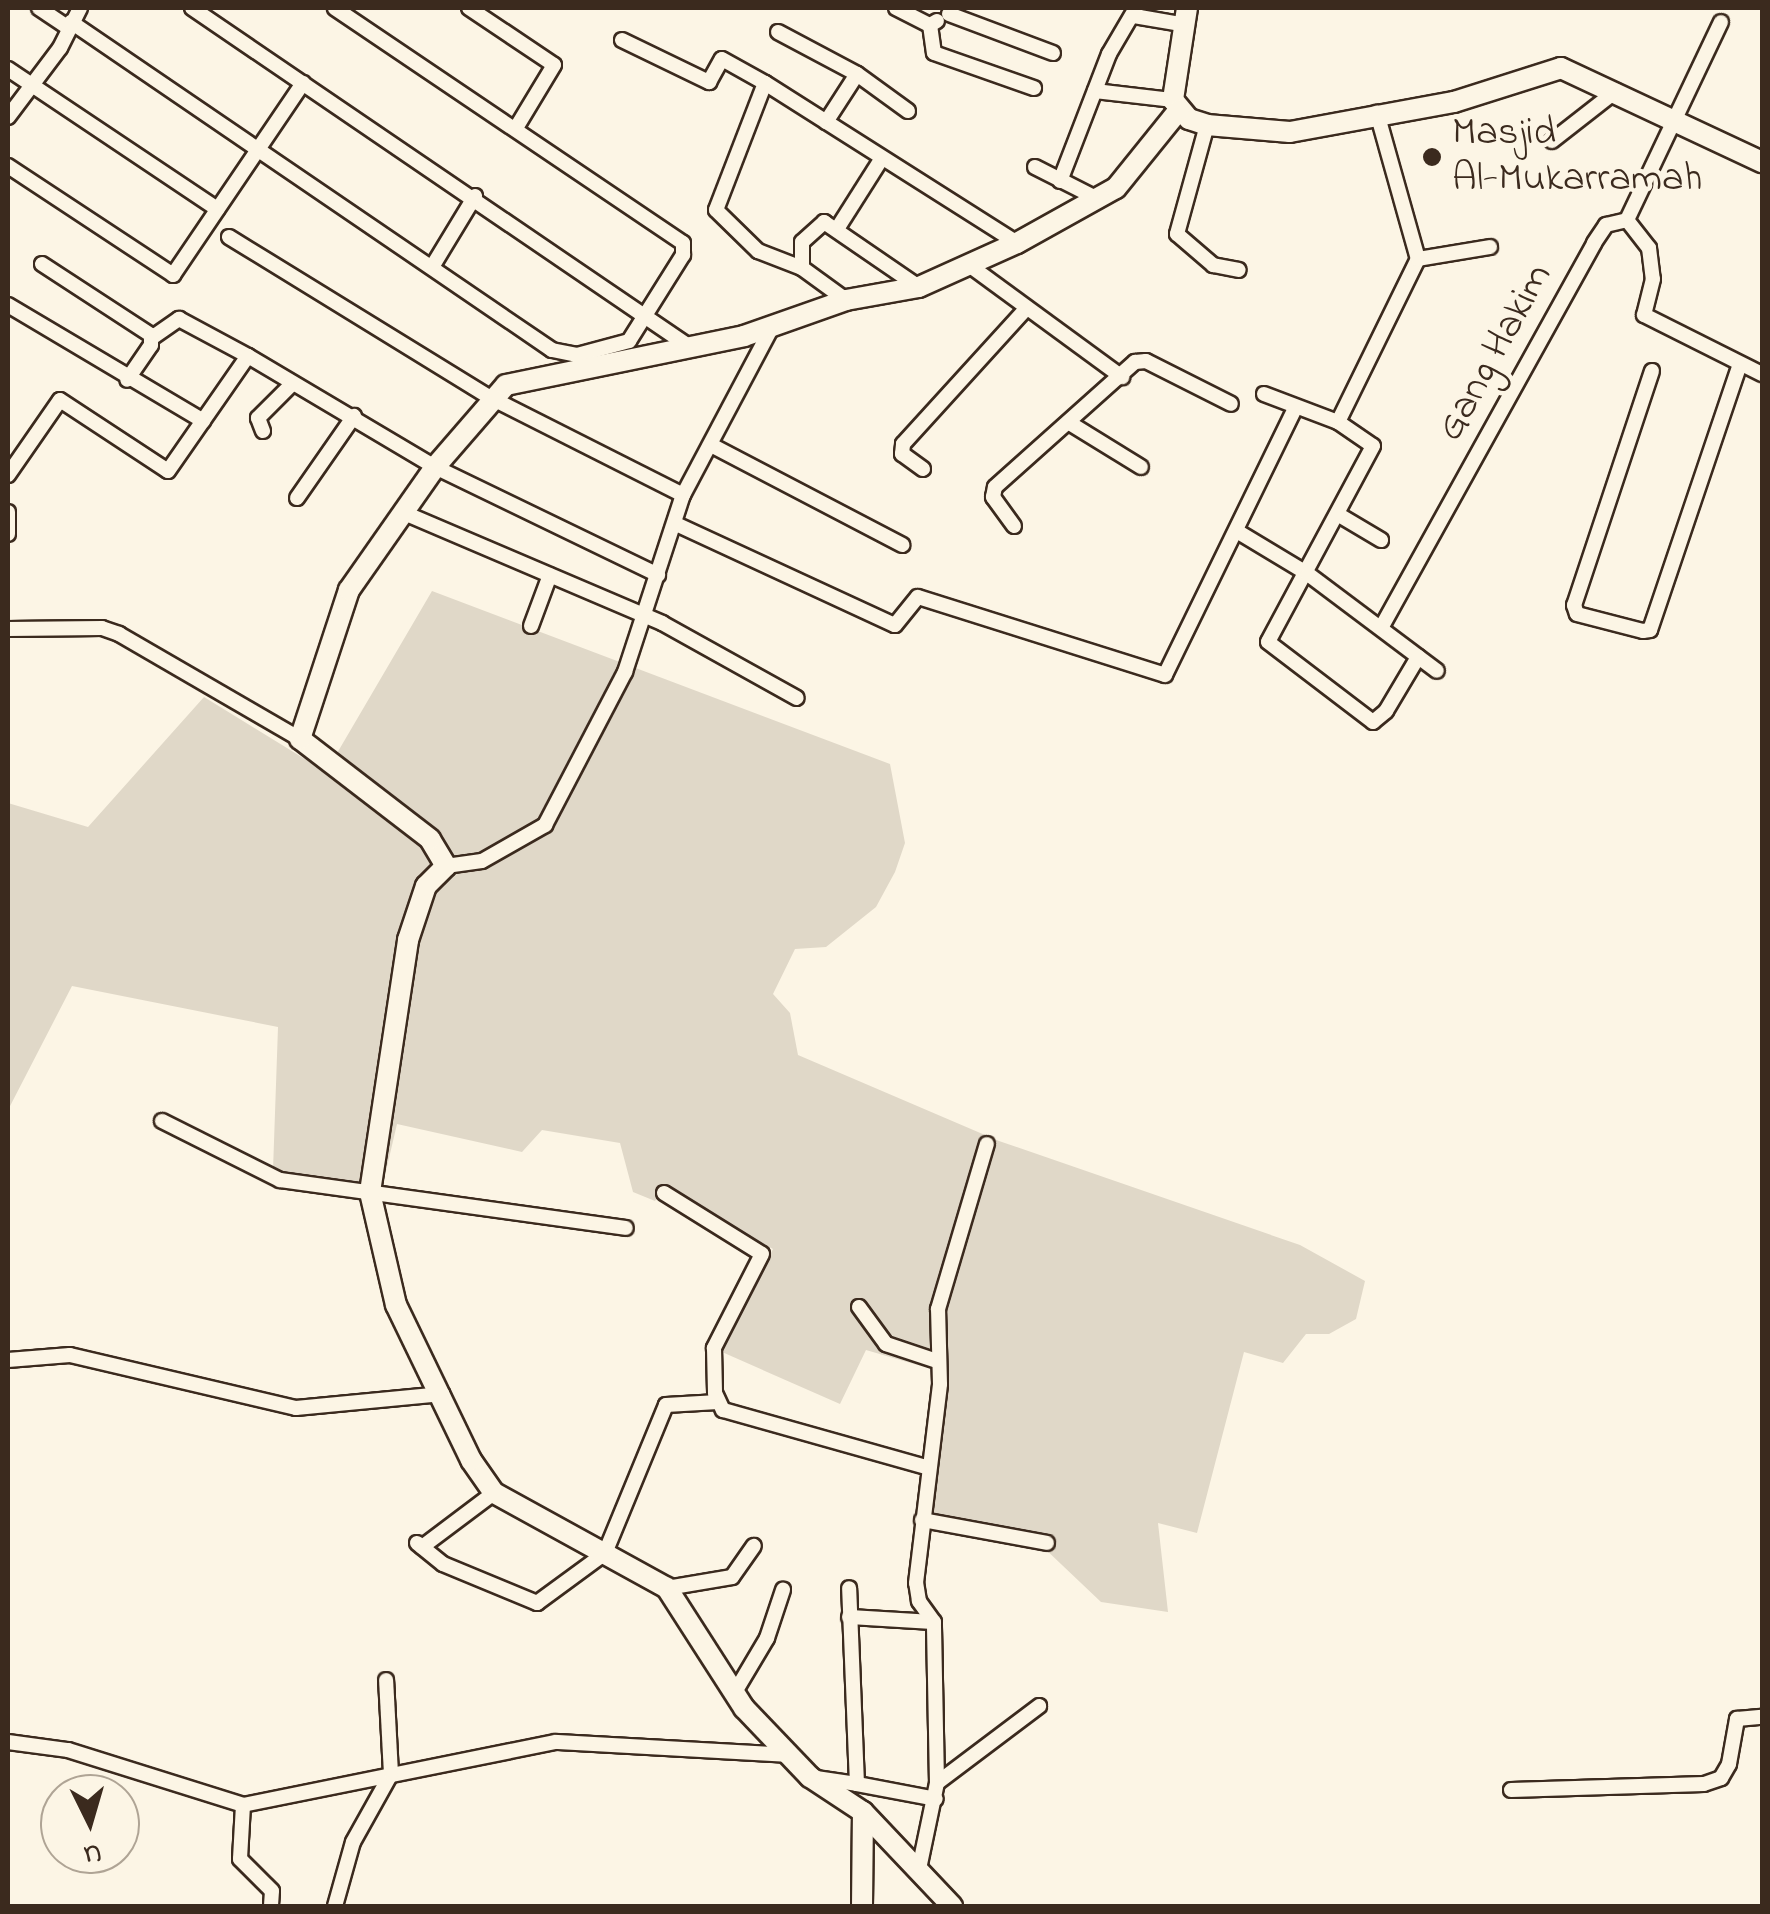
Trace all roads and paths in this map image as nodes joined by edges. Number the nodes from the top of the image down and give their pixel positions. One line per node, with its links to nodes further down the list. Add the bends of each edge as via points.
1 (39, 8): 11 (street)
2 (80, 8): 11 (street)
3 (192, 8): 20 (street)
4 (469, 8): 31 (street, via 554,66)
5 (896, 8): 12 (street)
6 (341, 9): 31 (street)
7 (950, 11): 12 (street); 15 (street)
8 (1135, 12): 9 (street); 23 (street)
9 (1184, 16): 24 (street)
10 (1721, 22): 28 (street, Gang Hakim)
11 (70, 25): 19 (street); 33 (street)
12 (930, 26): 21 (street, via 934,53)
13 (778, 32): 17 (street)
14 (622, 40): 18 (street, via 709,82 722,58)
15 (1053, 53)
16 (8, 69): 19 (street)
17 (857, 74): 25 (street); 29 (street)
18 (765, 83): 29 (street); 51 (street, via 716,210 758,251)
19 (29, 84): 27 (street); 41 (street)
20 (302, 84): 33 (street); 39 (street)
21 (1034, 88)
22 (1616, 91): 26 (street, via 1572,71 1546,68 1454,102); 28 (street); 32 (street)
23 (1096, 92): 24 (street); 38 (street)
24 (1176, 105): 30 (street); 40 (street, via 1130,174)
25 (908, 111)
26 (1377, 113): 30 (street, via 1275,134); 47 (street)
27 (8, 117)
28 (1670, 118): 35 (street); 42 (street, Gang Hakim)
29 (826, 122): 34 (street)
30 (1206, 125): 52 (street, via 1176,234 1213,265)
31 (516, 128): 57 (street, via 683,244 684,255)
32 (1552, 141)
33 (259, 148): 41 (street); 49 (street)
34 (882, 158): 43 (street); 45 (street)
35 (1762, 162)
36 (8, 166): 41 (street, via 173,275)
37 (1035, 167): 38 (street)
38 (1060, 181): 40 (street)
39 (475, 196): 49 (street); 57 (street)
40 (1098, 200): 45 (street)
41 (217, 210)
42 (1627, 220): 62 (street, via 1649,248 1653,278 1644,315); 98 (street, Gang Hakim, via 1606,225 1594,243)
43 (837, 229): 51 (street, via 817,223 800,248); 53 (street)
44 (229, 237): 69 (street)
45 (1018, 243): 50 (street)
46 (1490, 248): 47 (street)
47 (1418, 259): 74 (street)
48 (42, 264): 59 (street)
49 (432, 266): 57 (street, via 561,353 624,344)
50 (969, 266): 53 (street); 56 (street)
51 (802, 268): 54 (street)
52 (1239, 270)
53 (919, 287): 54 (street)
54 (846, 300): 58 (street)
55 (8, 305): 66 (street)
56 (1025, 310): 65 (street); 80 (street, via 903,444 902,454)
57 (650, 314): 60 (street)
58 (771, 329): 60 (street); 77 (street)
59 (153, 337): 61 (street, via 180,320); 66 (street)
60 (688, 345): 69 (street, via 520,378)
61 (248, 356): 67 (street); 73 (street)
62 (1740, 364): 63 (street, via 1650,630 1643,630 1577,614 1574,605); 64 (street)
63 (1652, 371)
64 (1762, 374)
65 (1122, 377): 70 (street, via 1146,360); 75 (street)
66 (128, 380): 73 (street)
67 (293, 383): 72 (street); 76 (street, via 258,418)
68 (1264, 394): 71 (street)
69 (491, 398): 78 (street); 82 (street)
70 (1231, 404)
71 (1296, 407): 74 (street); 89 (street)
72 (354, 416): 78 (street); 83 (street)
73 (203, 421): 81 (street, via 173,468 162,470 60,400)
74 (1338, 422): 86 (street, via 1373,446)
75 (1071, 424): 79 (street); 88 (street, via 992,491)
76 (263, 431)
77 (712, 445): 82 (street); 92 (street)
78 (435, 467): 85 (street); 95 (street)
79 (1141, 467)
80 (923, 469)
81 (8, 475)
82 (683, 495): 87 (street)
83 (297, 498)
84 (8, 512): 90 (street)
85 (402, 512): 94 (street); 103 (street, via 349,590)
86 (1340, 516): 91 (street); 93 (street)
87 (676, 524): 89 (street, via 894,625 918,597 1158,675 1170,670); 95 (street)
88 (1014, 526)
89 (1240, 532): 93 (street)
90 (8, 534)
91 (1380, 540)
92 (902, 545)
93 (1308, 574): 98 (street); 100 (street, via 1268,642 1365,720 1381,718)
94 (550, 575): 96 (street); 97 (street)
95 (658, 575): 96 (street)
96 (645, 618): 102 (street); 104 (street, via 616,690 545,825 482,861)
97 (531, 626)
98 (1382, 628): 100 (street)
99 (8, 629): 103 (street, via 102,628 119,634)
100 (1418, 657): 101 (street)
101 (1437, 670)
102 (797, 698)
103 (300, 739): 104 (street, via 430,839)
104 (446, 866): 107 (street, via 426,886 408,940)
105 (162, 1122): 107 (street, via 280,1180)
106 (986, 1144): 112 (street, via 938,1309)
107 (370, 1192): 109 (street); 113 (street, via 396,1305)
108 (664, 1193): 114 (street, via 762,1254 714,1348)
109 (626, 1228)
110 (859, 1307): 112 (street, via 886,1344)
111 (8, 1360): 113 (street, via 70,1355 296,1408)
112 (937, 1360): 115 (street)
113 (442, 1394): 116 (street, via 470,1460)
114 (718, 1402): 115 (street, via 738,1416); 120 (street, via 666,1405)
115 (929, 1468): 117 (street)
116 (494, 1492): 120 (street); 120 (street, via 420,1545 537,1603)
117 (922, 1520): 118 (street); 125 (street, via 916,1583)
118 (1048, 1543)
119 (754, 1546): 121 (street, via 732,1577)
120 (605, 1552): 121 (street)
121 (667, 1588): 127 (street)
122 (849, 1588): 124 (street)
123 (783, 1590): 127 (street, via 767,1638)
124 (849, 1618): 125 (street); 134 (street)
125 (934, 1622): 136 (street)
126 (386, 1680): 132 (street)
127 (735, 1692): 131 (street)
128 (1039, 1706): 136 (street)
129 (1762, 1716): 135 (street, via 1737,1719 1729,1764 1721,1778 1704,1784)
130 (8, 1742): 137 (street, via 68,1750)
131 (788, 1754): 132 (street, via 556,1742); 133 (street)
132 (391, 1774): 137 (street); 141 (street, via 353,1842)
133 (810, 1776): 134 (street); 138 (street)
134 (857, 1784): 136 (street)
135 (1512, 1790)
136 (937, 1791): 139 (street)
137 (243, 1806): 140 (street, via 240,1859 272,1891)
138 (863, 1812): 139 (street); 142 (street)
139 (919, 1868): 143 (street)
140 (271, 1904)
141 (335, 1906)
142 (862, 1906)
143 (952, 1906)

